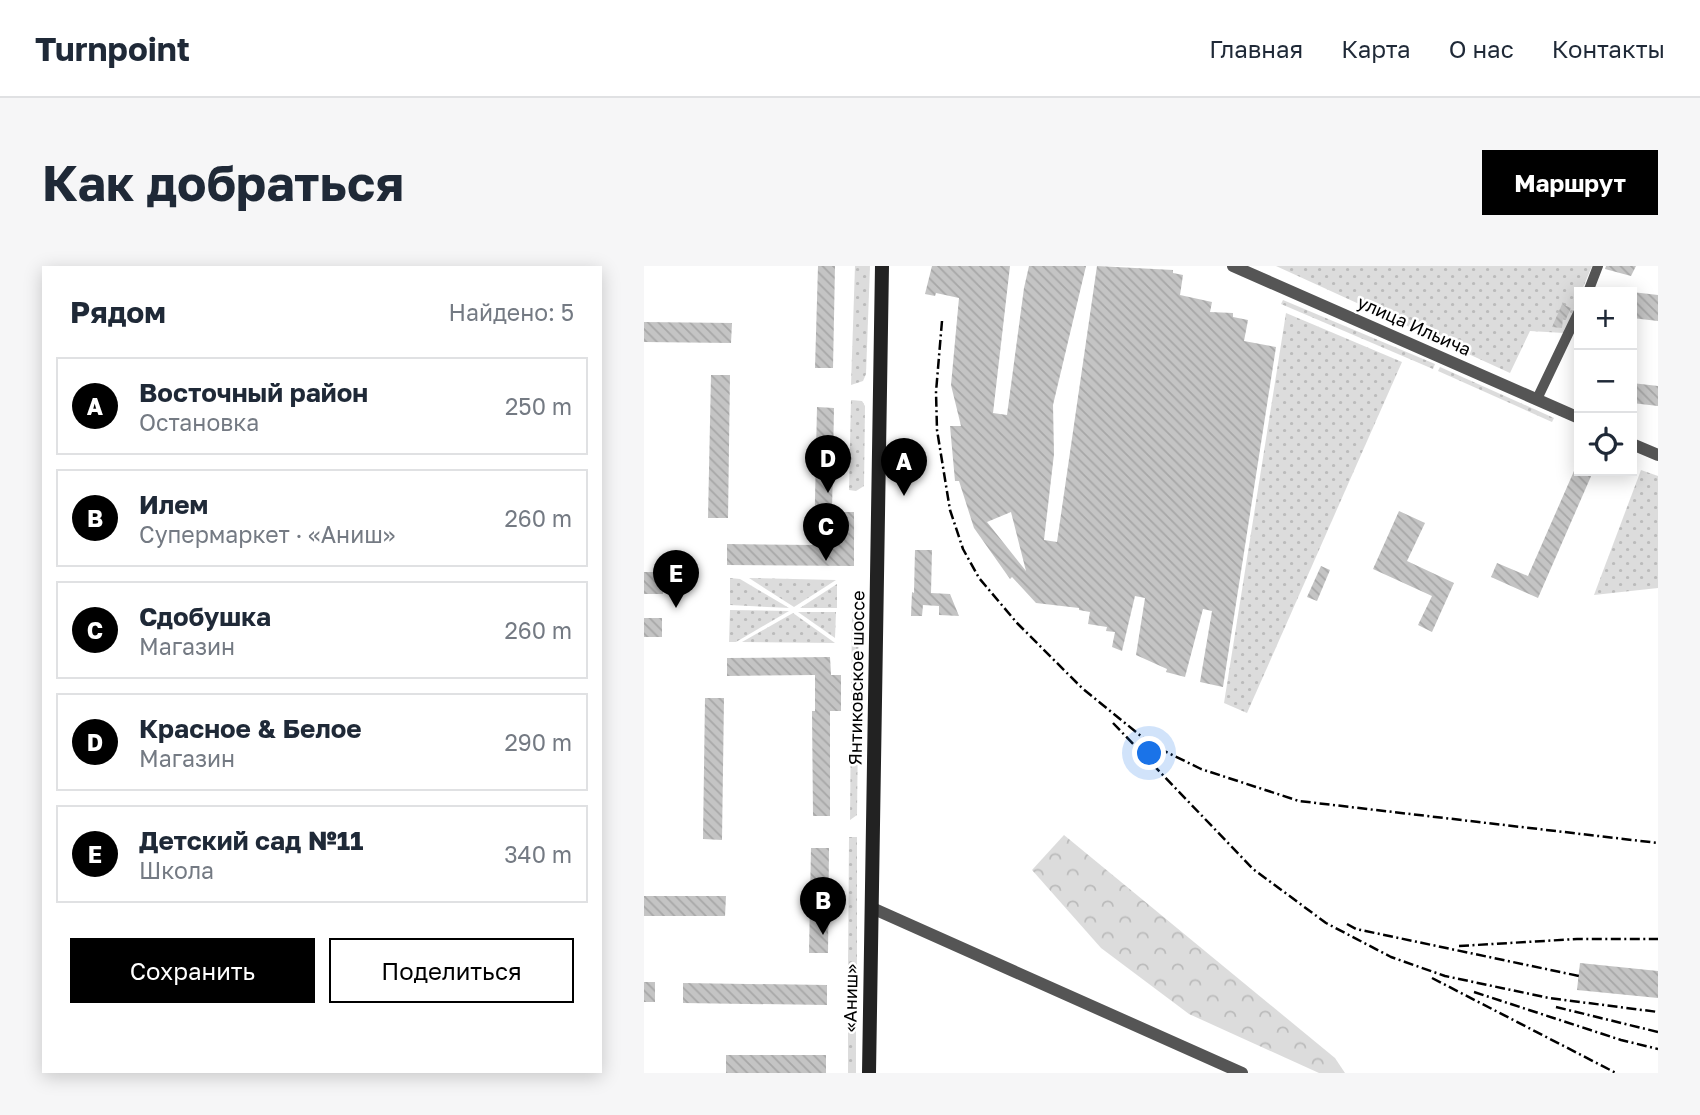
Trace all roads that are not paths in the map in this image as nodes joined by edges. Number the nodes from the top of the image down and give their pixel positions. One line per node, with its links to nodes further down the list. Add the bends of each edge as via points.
1 (882, 266): 10 (main road, Янтиковское шоссе)
2 (1233, 266): 6 (street, улица Ильича)
3 (1598, 266): 4 (street)
4 (1590, 287)
5 (1574, 321): 6 (street)
6 (1537, 399): 7 (street, улица Ильича)
7 (1574, 416)
8 (1637, 446): 9 (street)
9 (1658, 455)
10 (873, 881): 11 (main road, «Аниш»)
11 (872, 908): 12 (main road, «Аниш»); 13 (street)
12 (869, 1073)
13 (1242, 1073)

